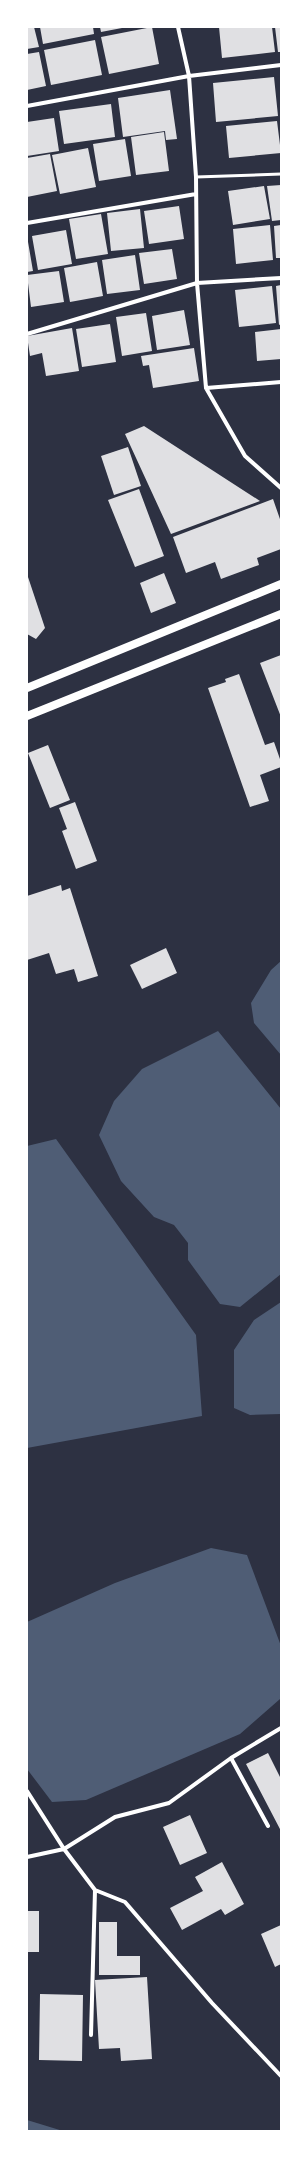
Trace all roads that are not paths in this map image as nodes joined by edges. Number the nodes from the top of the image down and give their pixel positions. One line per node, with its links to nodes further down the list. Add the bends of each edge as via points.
1 (178, 27): 3 (street)
2 (281, 65): 3 (street)
3 (189, 76): 4 (street); 6 (street)
4 (27, 106)
5 (281, 174): 6 (lane)
6 (196, 177): 7 (street)
7 (196, 194): 8 (street); 10 (street)
8 (27, 223)
9 (281, 278): 10 (street)
10 (197, 283): 11 (street); 13 (street)
11 (27, 334)
12 (281, 382): 13 (street)
13 (206, 388): 14 (street, via 244,456)
14 (281, 488)
15 (281, 584): 17 (main road)
16 (281, 614): 18 (main road)
17 (27, 688)
18 (27, 716)
19 (281, 1728): 20 (street)
20 (231, 1758): 22 (street); 23 (street, via 169,1803 115,1817)
21 (27, 1791): 23 (street)
22 (268, 1826)
23 (64, 1849): 24 (street); 25 (street)
24 (27, 1857)
25 (95, 1890): 26 (street); 27 (street, via 124,1902 212,2003)
26 (91, 2035)
27 (281, 2076)

